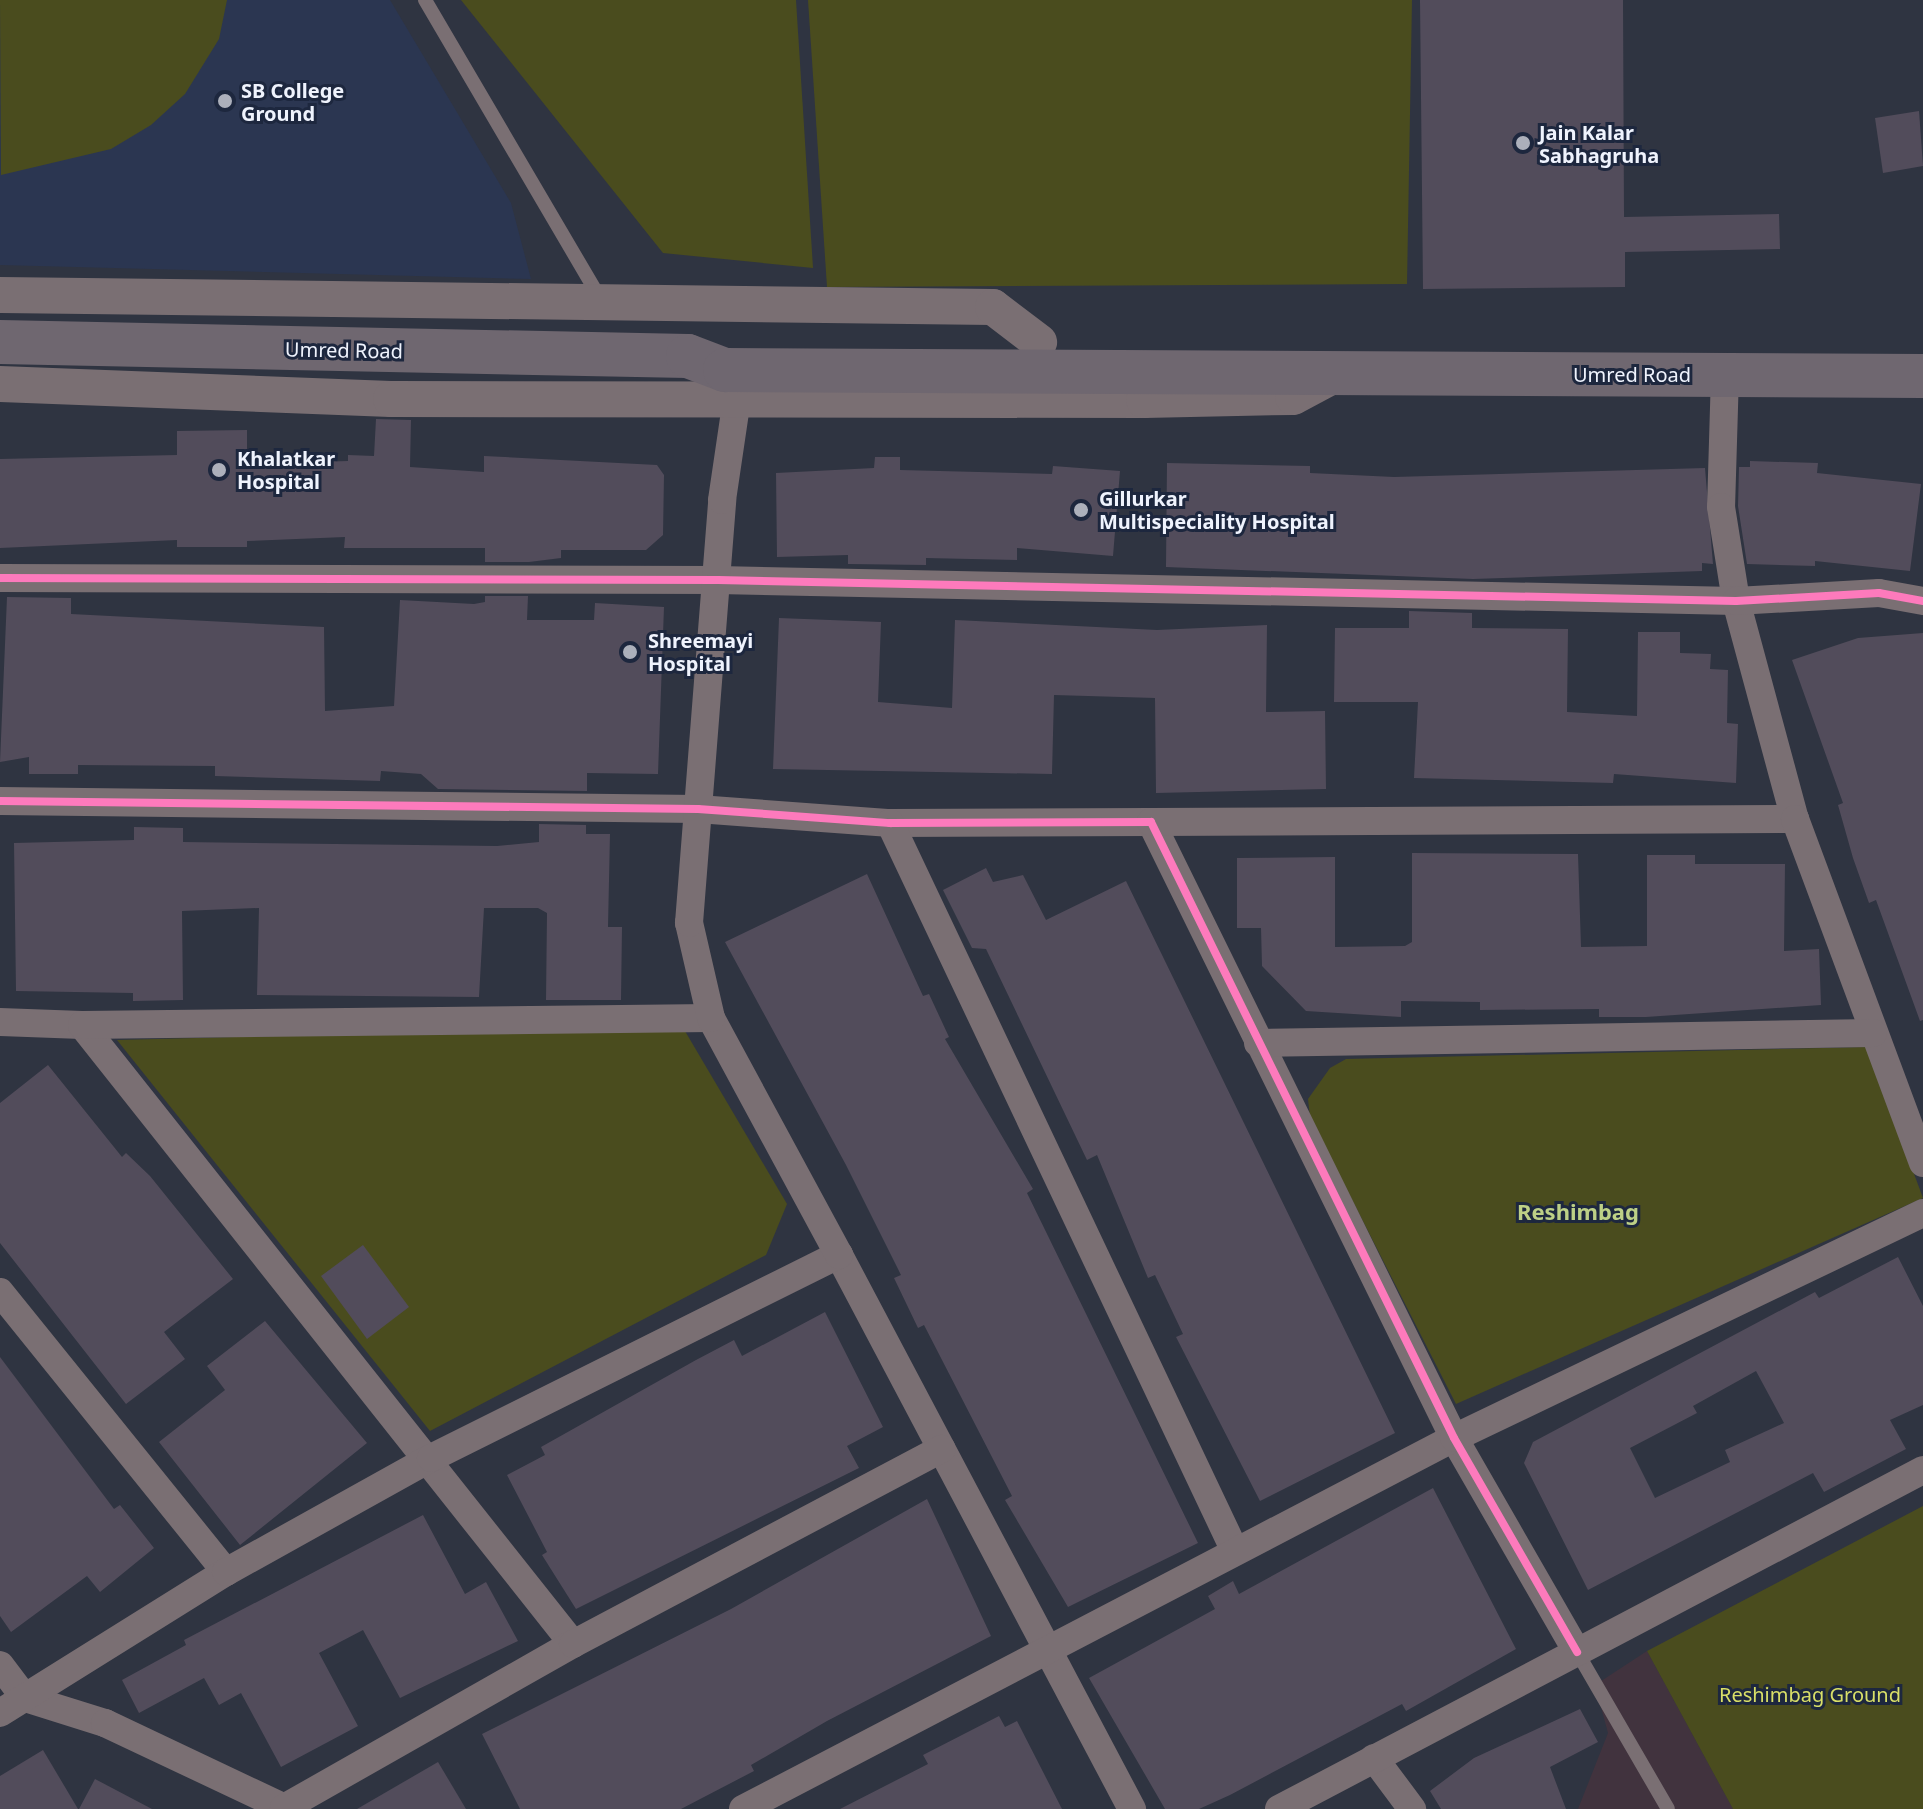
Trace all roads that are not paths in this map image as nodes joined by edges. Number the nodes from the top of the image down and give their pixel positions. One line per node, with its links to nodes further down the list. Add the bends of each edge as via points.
1 (425, 0): 3 (lane)
2 (0, 295): 3 (street)
3 (604, 305): 5 (street, via 993,307)
4 (0, 342): 7 (main road, Umred Road)
5 (1039, 342): 7 (main road, via 726,340); 8 (main road)
6 (1923, 345): 8 (main road)
7 (688, 356): 9 (main road, Umred Road, via 725,370)
8 (1521, 359): 9 (main road, Umred Road); 10 (main road, Umred Road)
9 (1342, 372): 13 (street, via 1293,397)
10 (1725, 374): 11 (main road, Umred Road); 16 (street, via 1721,507)
11 (1923, 376)
12 (0, 384): 13 (street, via 391,399)
13 (737, 399): 15 (street)
14 (0, 578): 15 (street)
15 (718, 580): 16 (street); 19 (street)
16 (1736, 601): 17 (street, via 1879,593); 20 (street)
17 (1923, 601)
18 (0, 801): 19 (street)
19 (698, 809): 22 (street); 23 (street, via 689,923)
20 (1795, 819): 21 (street); 26 (street)
21 (1151, 822): 22 (street); 27 (street)
22 (890, 823): 36 (street)
23 (711, 1018): 25 (street); 30 (street)
24 (0, 1022): 25 (street)
25 (82, 1025): 34 (street)
26 (1873, 1033): 27 (street); 28 (street)
27 (1258, 1043): 32 (street)
28 (1923, 1163)
29 (1923, 1213): 32 (street)
30 (839, 1255): 33 (street); 34 (street)
31 (0, 1292): 37 (street)
32 (1454, 1438): 36 (street); 40 (street)
33 (942, 1449): 38 (street); 39 (street)
34 (431, 1458): 37 (street); 38 (street)
35 (1923, 1470): 40 (street)
36 (1234, 1549): 39 (street)
37 (226, 1572): 42 (street)
38 (573, 1644): 45 (street)
39 (1042, 1648): 46 (street); 47 (street)
40 (1577, 1652): 44 (street); 50 (lane)
41 (0, 1665): 42 (street)
42 (25, 1698): 43 (street); 45 (street, via 105,1723)
43 (0, 1713)
44 (1374, 1758): 48 (street); 49 (street)
45 (285, 1808)
46 (743, 1809)
47 (1132, 1809)
48 (1279, 1809)
49 (1412, 1809)
50 (1668, 1809)

